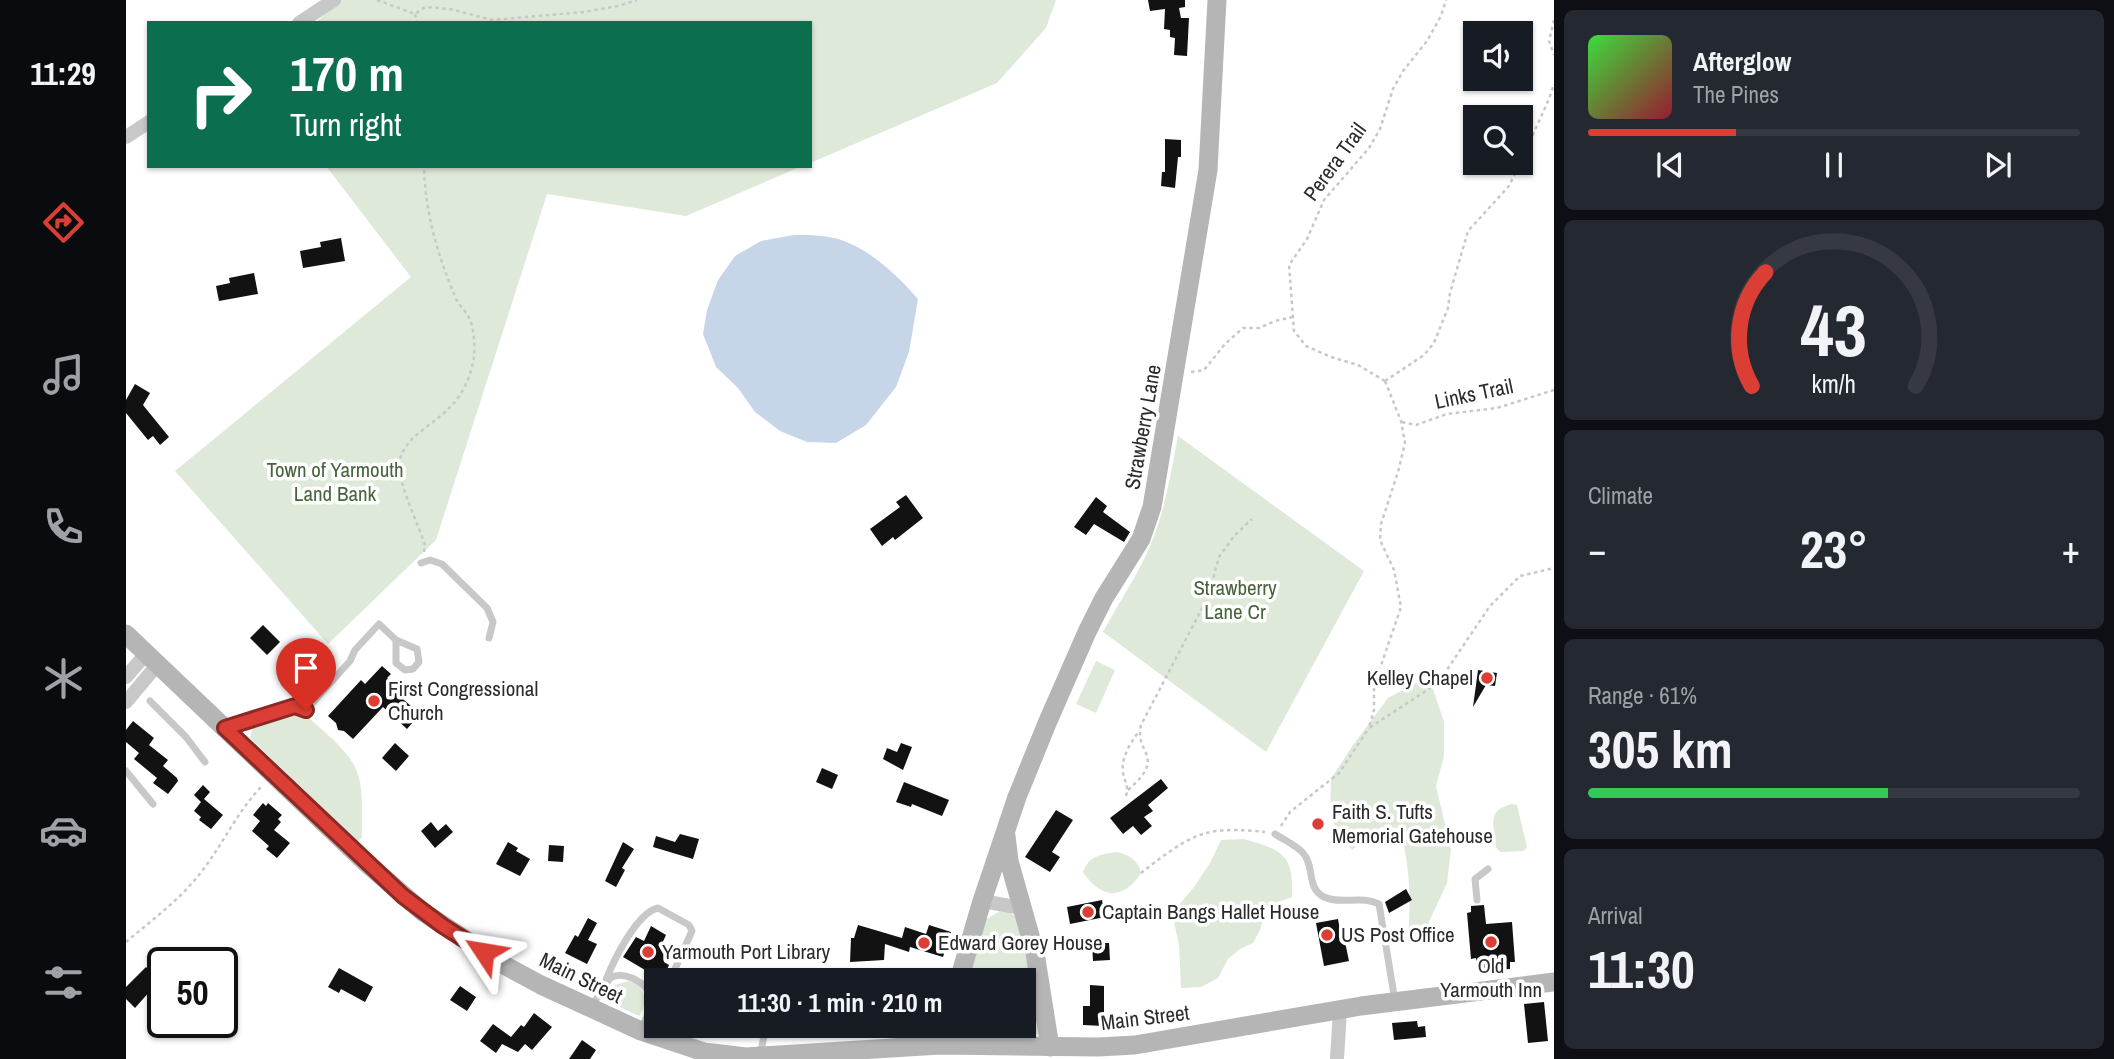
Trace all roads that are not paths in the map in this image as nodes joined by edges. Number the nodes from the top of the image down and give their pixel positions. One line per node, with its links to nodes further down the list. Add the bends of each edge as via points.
1 (334, 0): 3 (street)
2 (1217, 0): 18 (main road, Strawberry Lane, via 1210,151 1155,494 1145,529 1087,632)
3 (302, 21)
4 (147, 123): 5 (street)
5 (126, 137)
6 (421, 563): 8 (lane, via 442,564 487,607 494,622)
7 (126, 634): 10 (main road, Main Street)
8 (489, 638)
9 (396, 640): 9 (lane, via 396,663 401,669 413,669 419,662 417,649); 14 (lane, via 379,624 306,710 295,706)
10 (152, 659): 11 (street); 13 (street); 14 (main road, Main Street)
11 (126, 677)
12 (150, 701): 15 (lane)
13 (126, 702)
14 (225, 728): 30 (main road, Main Street, via 424,912 504,965)
15 (205, 762)
16 (126, 771): 17 (lane)
17 (153, 804)
18 (1006, 831): 22 (main road, Strawberry Lane); 23 (main road, Strawberry Lane, via 1007,855)
19 (1275, 834): 29 (lane, via 1303,853 1312,882 1323,897 1379,904)
20 (1488, 869): 21 (lane, via 1475,879)
21 (1477, 900)
22 (982, 901): 23 (street); 25 (main road, Strawberry Lane)
23 (1023, 908): 37 (main road, Strawberry Lane)
24 (675, 968): 26 (lane, via 692,931 658,908 628,936)
25 (962, 968)
26 (605, 982): 28 (lane, via 625,975); 30 (lane)
27 (1554, 982): 29 (main road, Main Street)
28 (644, 984)
29 (1395, 1001): 31 (main road, Main Street)
30 (590, 1009): 33 (main road, Main Street)
31 (1340, 1010): 37 (main road, Main Street, via 1135,1045); 40 (street)
32 (644, 1023): 33 (lane)
33 (641, 1031): 39 (main road, Main Street, via 704,1052)
34 (764, 1038): 39 (lane)
35 (942, 1038): 36 (main road)
36 (940, 1045): 37 (main road, Main Street); 38 (main road, Main Street)
37 (1050, 1047)
38 (815, 1056): 39 (main road, Main Street)
39 (760, 1057)
40 (1337, 1059)

